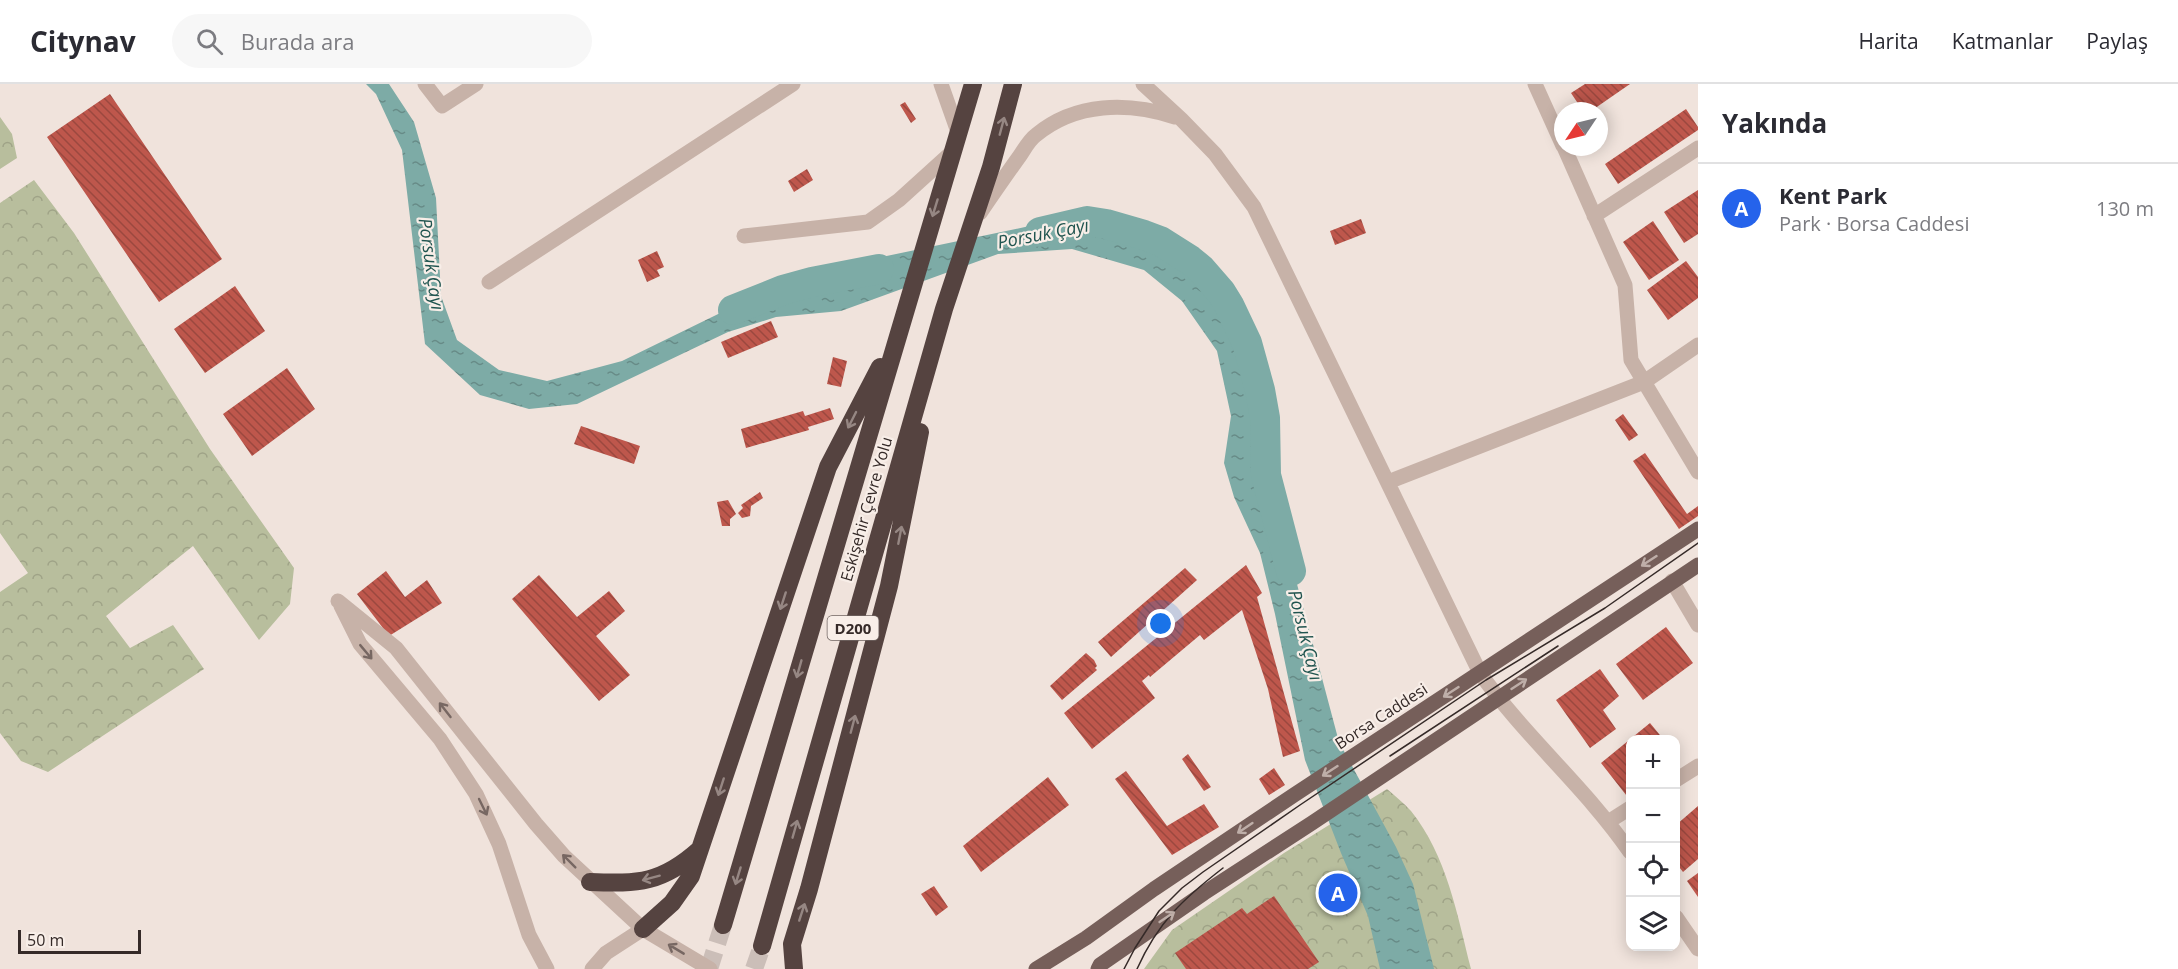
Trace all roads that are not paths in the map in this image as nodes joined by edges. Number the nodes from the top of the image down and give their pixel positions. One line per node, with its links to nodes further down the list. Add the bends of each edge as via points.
1 (425, 84): 2 (street, via 442,106)
2 (476, 84)
3 (793, 84): 18 (street)
4 (941, 84): 11 (street)
5 (973, 84): 11 (highway, Eskişehir Çevre Yolu / D200)
6 (1013, 84): 16 (highway, Eskişehir Çevre Yolu / D200, one-way to 6)
7 (1143, 84): 9 (street)
8 (1534, 84): 10 (street)
9 (1181, 119): 16 (street, via 1149,109 1108,106 1060,120 1035,135); 24 (street, via 1215,154 1254,207)
10 (1554, 127)
11 (958, 132): 13 (highway, Eskişehir Çevre Yolu / D200)
12 (1698, 148): 15 (street)
13 (952, 152): 17 (street, via 868,222); 20 (highway, Eskişehir Çevre Yolu / D200, one-way to 20)
14 (1567, 156): 15 (street)
15 (1594, 216): 22 (street, via 1625,285 1631,360)
16 (974, 224): 19 (highway, Eskişehir Çevre Yolu / D200)
17 (744, 236)
18 (489, 282)
19 (944, 309): 42 (highway, Eskişehir Çevre Yolu / D200, one-way to 19); 47 (highway, one-way to 19, via 792,944 890,586)
20 (898, 330): 36 (highway, one-way to 36, via 828,466); 39 (highway, Eskişehir Çevre Yolu / D200, one-way to 39)
21 (1698, 345): 22 (street)
22 (1644, 382): 23 (street); 24 (street)
23 (1698, 472)
24 (1388, 482): 29 (street)
25 (1698, 529): 29 (main road, Borsa Caddesi, one-way to 29)
26 (1698, 565): 27 (main road)
27 (1672, 581): 28 (street); 30 (main road, one-way to 27)
28 (1698, 625)
29 (1480, 673): 30 (street); 41 (main road, Borsa Caddesi, one-way to 41)
30 (1498, 698): 34 (street); 50 (main road, one-way to 30, via 1204,893)
31 (1698, 766): 32 (street)
32 (1680, 777)
33 (1626, 811): 34 (street)
34 (1608, 822): 35 (street)
35 (1626, 847)
36 (700, 849): 37 (highway, one-way to 37, via 679,867 654,879); 40 (highway, via 691,876 672,903)
37 (590, 882): 40 (street); 44 (street, one-way to 44, via 536,824 396,648 338,601 360,644 440,739 476,794 498,844 529,935)
38 (1680, 923): 43 (street)
39 (723, 925)
40 (643, 929): 45 (street, via 606,953); 46 (street, one-way to 40)
41 (1086, 938): 48 (main road); 49 (main road)
42 (762, 946)
43 (1698, 949)
44 (548, 969)
45 (592, 969)
46 (710, 969)
47 (794, 969)
48 (1036, 969)
49 (1058, 969)
50 (1098, 969)

